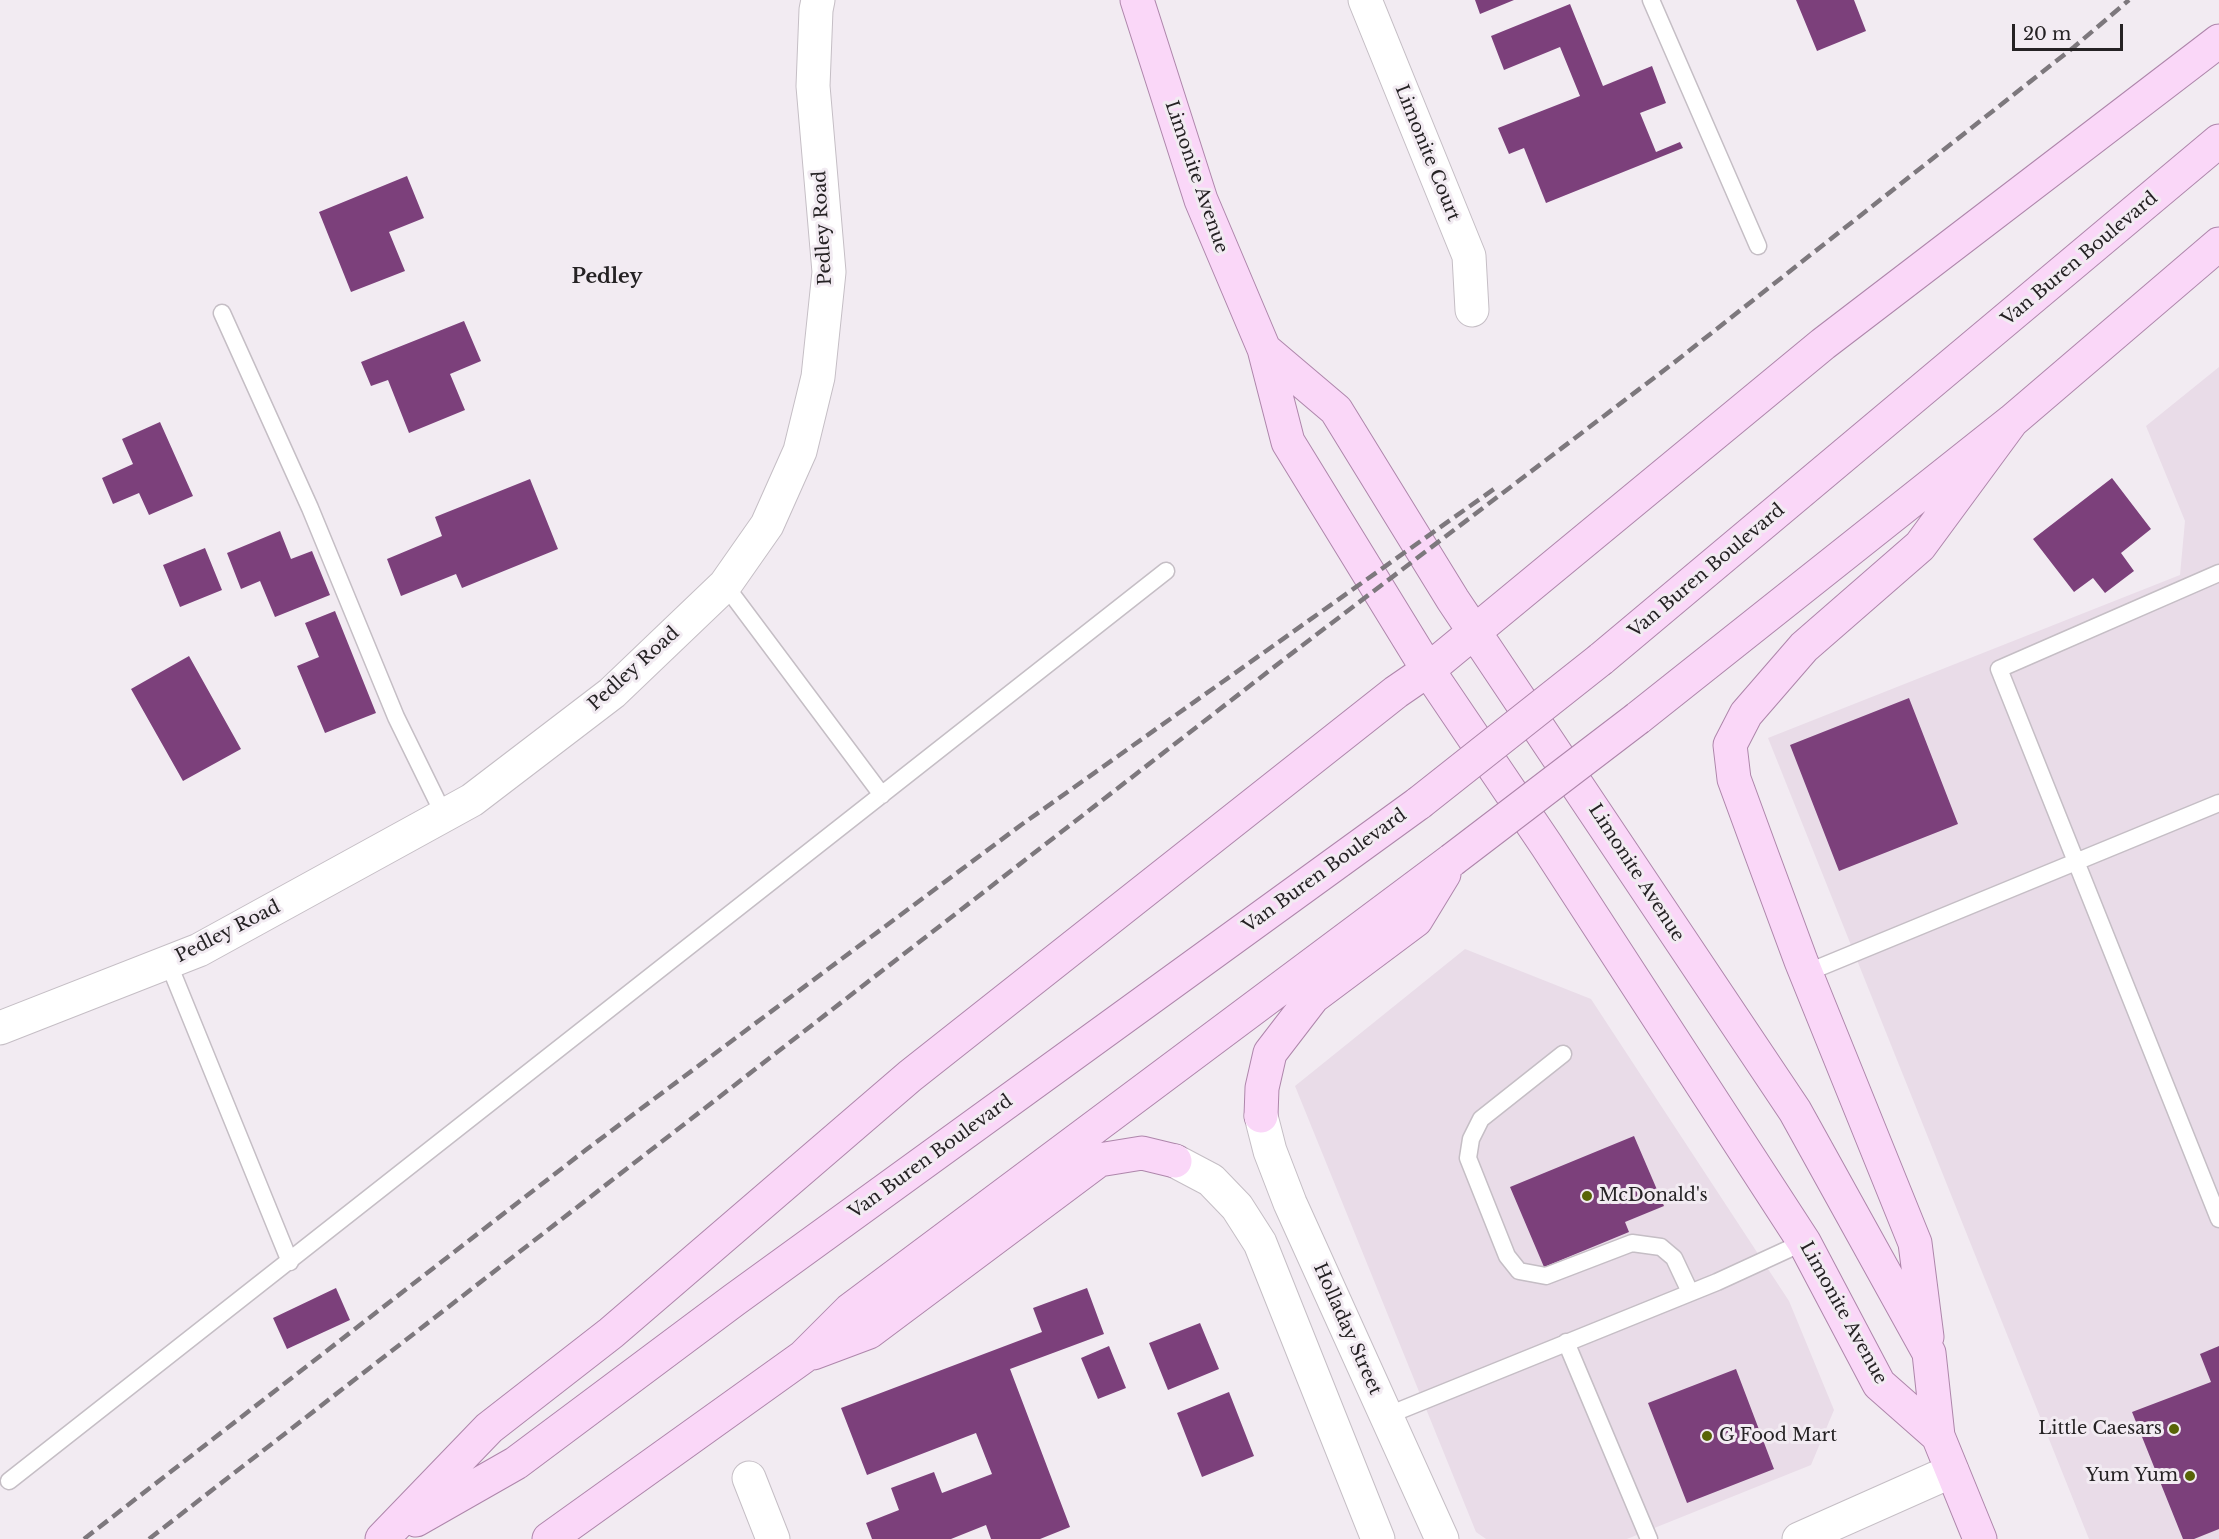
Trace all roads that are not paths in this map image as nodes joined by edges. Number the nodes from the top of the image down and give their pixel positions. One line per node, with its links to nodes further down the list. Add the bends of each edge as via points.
1 (819, 0): 15 (street, Pedley Road, via 813,86 829,272 818,377 800,451 767,525)
2 (1137, 0): 11 (main road, Limonite Avenue, via 1201,200)
3 (1365, 0): 9 (street, Limonite Court, via 1469,256)
4 (1651, 0): 8 (lane)
5 (2219, 41): 16 (main road, via 1823,344)
6 (2219, 141): 41 (main road, Van Buren Boulevard, bridge, via 1601,659 1419,803 516,1463)
7 (2219, 244): 12 (main road)
8 (1758, 246)
9 (1472, 310)
10 (222, 313): 20 (lane, via 310,508 396,717)
11 (1264, 350): 16 (main road, Limonite Avenue, via 1336,410); 17 (main road, Limonite Avenue, via 1288,442)
12 (2012, 422): 21 (main road, bridge); 24 (main road, via 1920,546 1803,647 1746,714 1730,746 1734,779)
13 (1166, 571): 18 (lane)
14 (2219, 573): 22 (lane, via 1999,669)
15 (725, 585): 18 (lane); 20 (street, Pedley Road, via 612,693 472,800)
16 (1475, 631): 17 (main road); 34 (main road, Limonite Avenue, via 1795,1112)
17 (1428, 670): 30 (main road, Limonite Avenue); 41 (main road, via 910,1076 611,1333 489,1428)
18 (882, 795): 31 (lane)
19 (2219, 803): 22 (lane)
20 (444, 816): 23 (street, Pedley Road, via 199,950)
21 (1452, 860): 27 (main road, via 1416,920 1313,997 1270,1053); 35 (main road, via 850,1310)
22 (2076, 863): 24 (lane); 29 (lane)
23 (168, 962): 25 (street, Pedley Road); 31 (lane)
24 (1806, 973): 34 (main road, via 1915,1243)
25 (0, 1028)
26 (1563, 1054): 32 (lane, via 1481,1119 1471,1139 1468,1158 1507,1256 1520,1271 1546,1276 1632,1243 1661,1247 1674,1258)
27 (1261, 1116): 36 (street, Holladay Street, via 1290,1203)
28 (1176, 1161): 35 (main road, via 1142,1153 1099,1160 869,1332); 44 (street, via 1211,1180 1237,1208 1260,1243)
29 (2219, 1219)
30 (1804, 1242): 32 (lane); 37 (main road, Limonite Avenue, via 1879,1384)
31 (290, 1262): 40 (lane)
32 (1690, 1292): 33 (lane)
33 (1566, 1342): 36 (lane); 46 (lane)
34 (1929, 1353): 37 (main road, Limonite Avenue)
35 (803, 1357): 42 (main road)
36 (1386, 1416): 45 (street, Holladay Street)
37 (1938, 1436): 38 (main road, Limonite Avenue)
38 (1952, 1471): 47 (street); 48 (main road, Limonite Avenue)
39 (749, 1478): 43 (street)
40 (9, 1481)
41 (383, 1539)
42 (549, 1539)
43 (773, 1539)
44 (1378, 1539)
45 (1442, 1539)
46 (1649, 1539)
47 (1799, 1539)
48 (1980, 1539)

